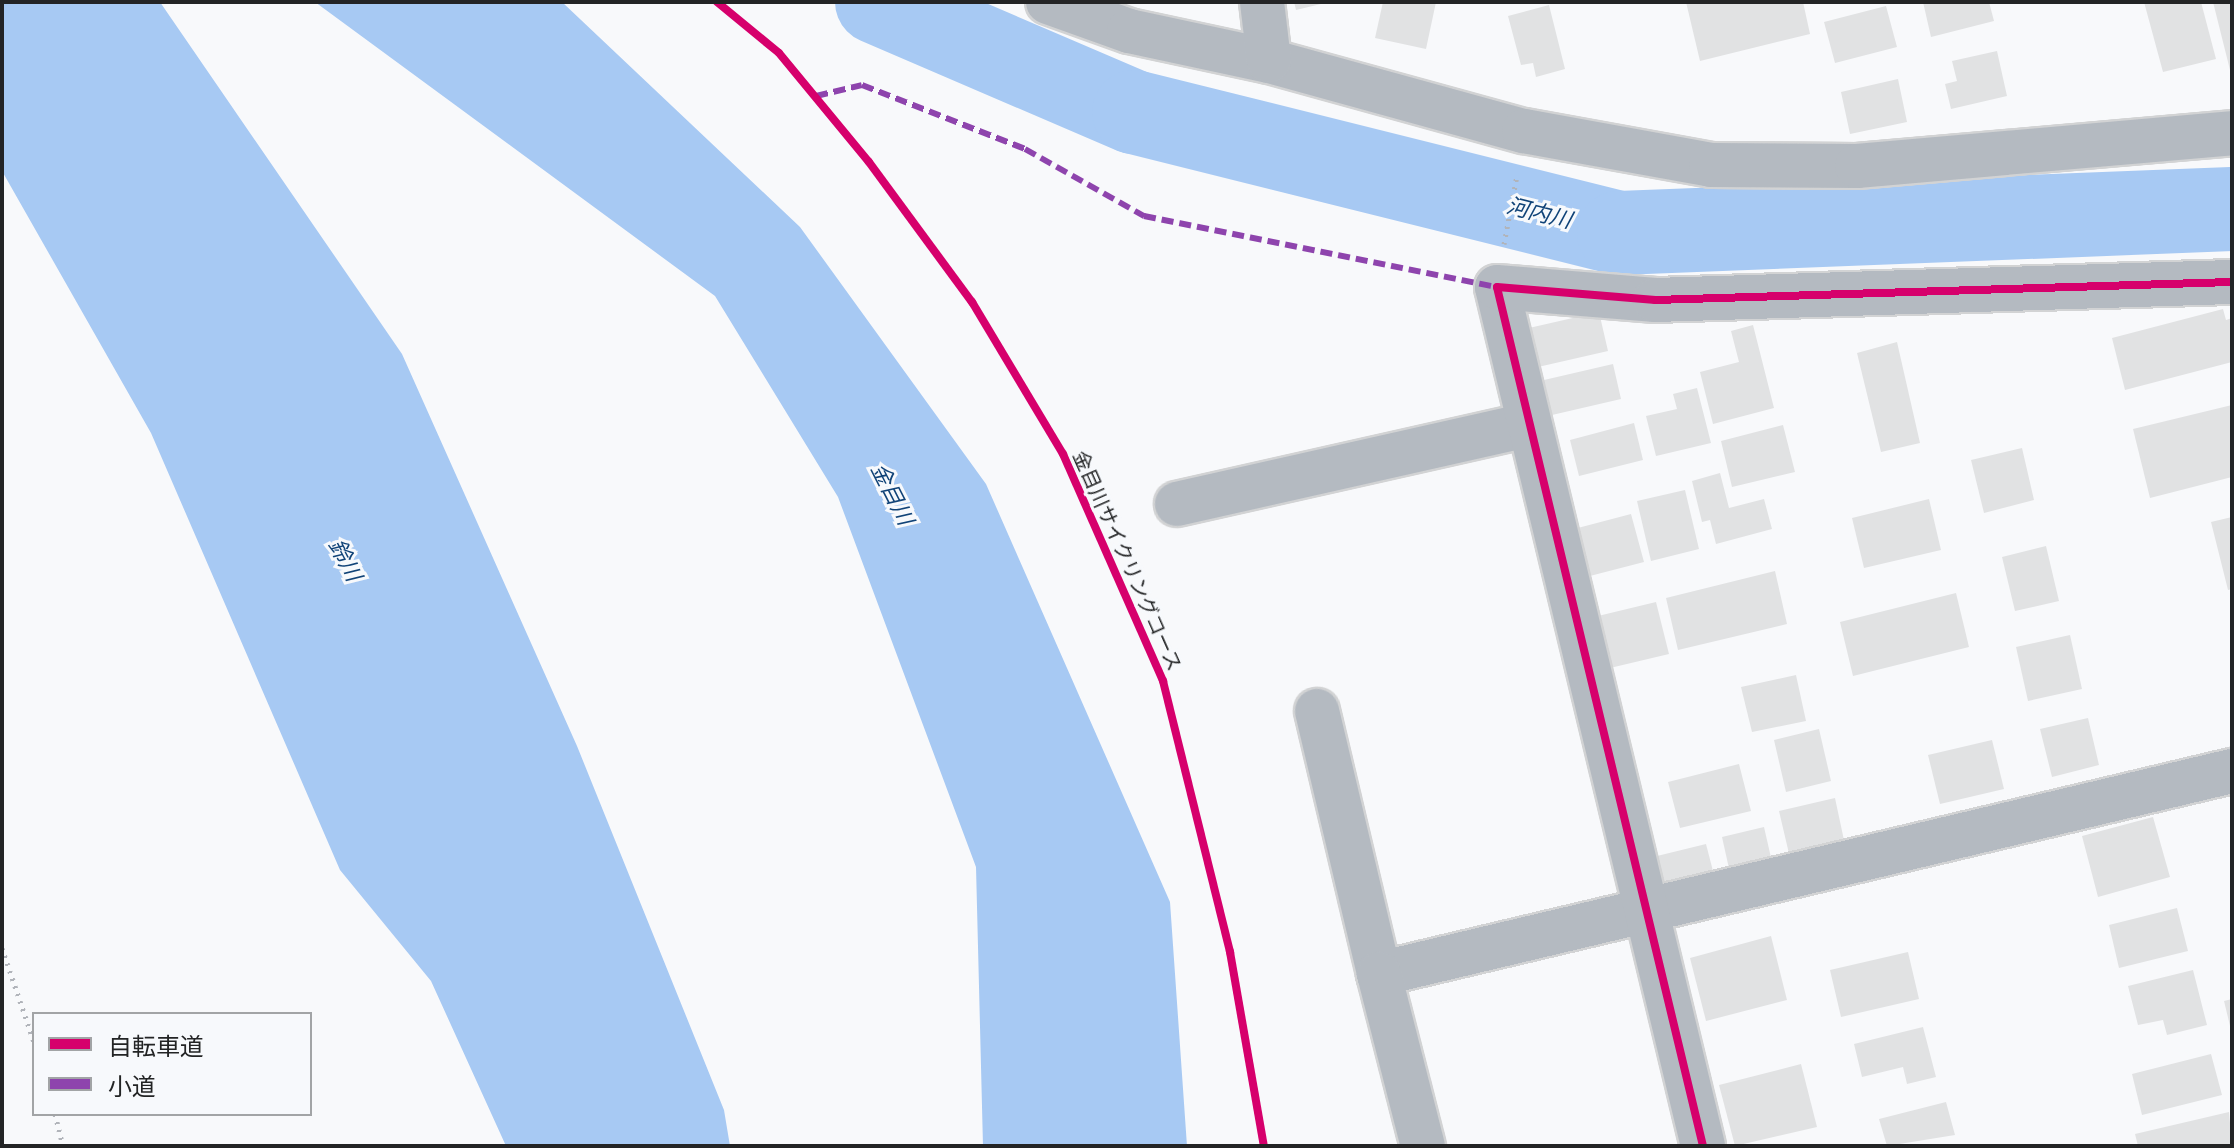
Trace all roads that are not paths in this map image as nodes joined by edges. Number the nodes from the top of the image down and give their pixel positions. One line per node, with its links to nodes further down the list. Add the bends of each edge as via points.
1 (1048, 2): 3 (street, via 1129,31)
2 (1262, 2): 3 (street)
3 (1269, 61): 4 (street, via 1524,131 1711,165 1842,166)
4 (2232, 133)
5 (2232, 282): 6 (street, via 1655,300 1497,287)
6 (1528, 425): 7 (street); 10 (street)
7 (1177, 504)
8 (1317, 711): 11 (street)
9 (2232, 771): 10 (street)
10 (1646, 913): 11 (street); 13 (street)
11 (1379, 974): 12 (street)
12 (1423, 1146)
13 (1703, 1146)

